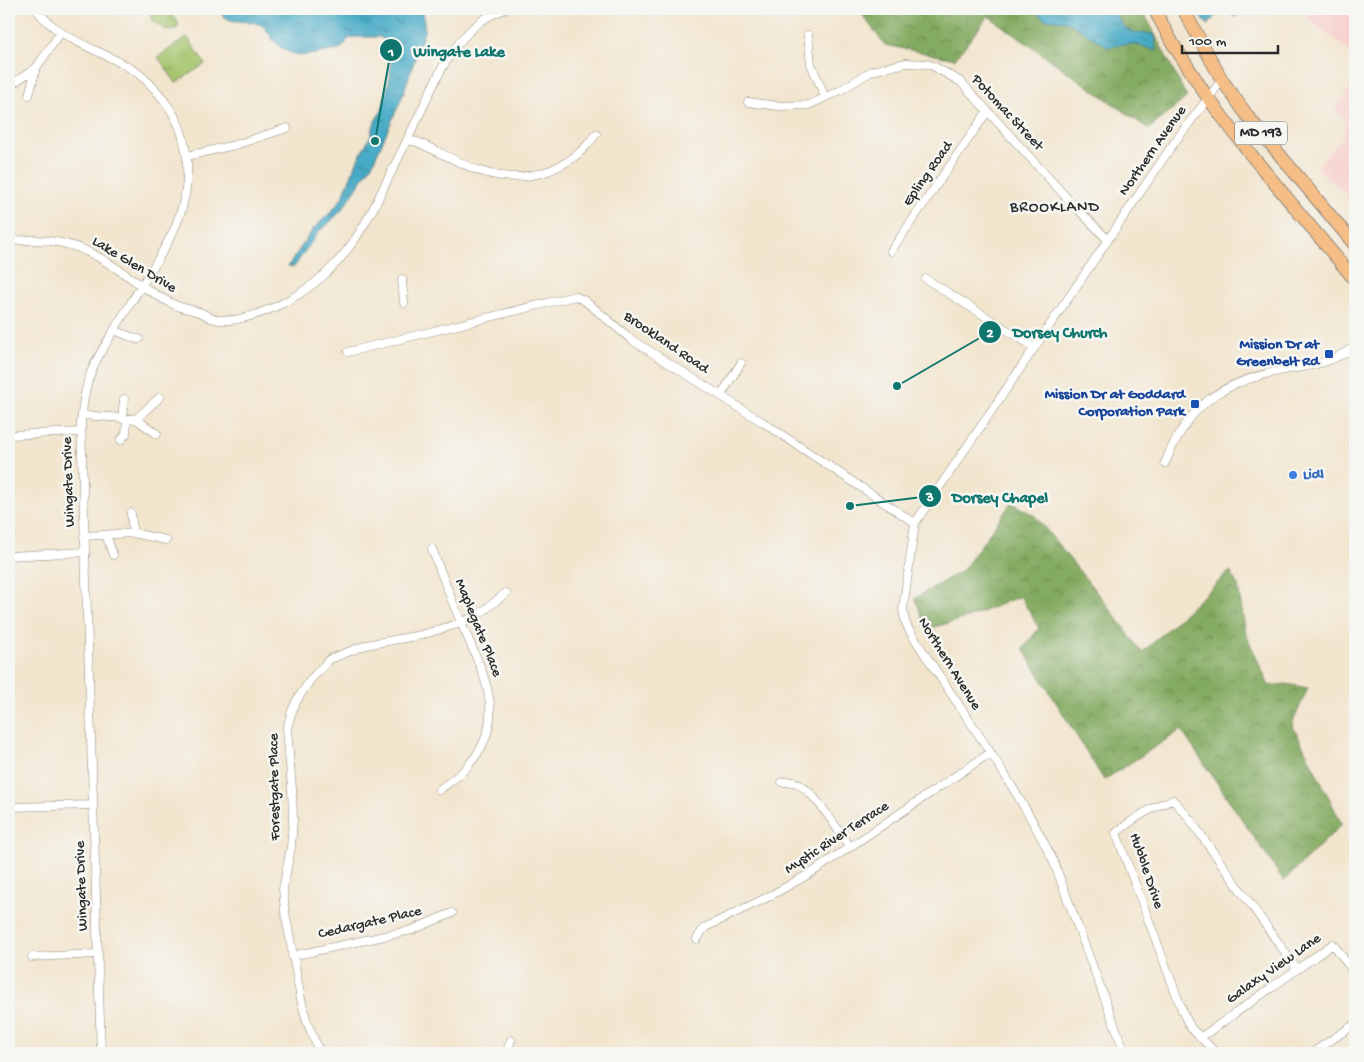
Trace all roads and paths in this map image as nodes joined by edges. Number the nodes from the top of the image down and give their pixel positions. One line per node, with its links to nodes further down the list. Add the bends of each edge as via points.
1 (36, 9): 5 (street, Wingate Drive)
2 (505, 9): 17 (street, Lake Glen Drive, via 483,19 452,51)
3 (1154, 9): 12 (main road, MD 193, via 1172,44)
4 (1183, 9): 8 (main road, MD 193)
5 (61, 32): 7 (street); 18 (street, Wingate Drive, via 129,67 156,91 176,119)
6 (808, 35): 11 (street, via 811,64)
7 (36, 68): 9 (street); 10 (street)
8 (1222, 80): 12 (street, Northern Avenue); 21 (main road, MD 193, via 1249,118)
9 (12, 84)
10 (28, 95)
11 (825, 97): 13 (street, Potomac Street, via 809,105 778,106); 14 (street, Potomac Street, via 872,71 906,63 927,64 961,82)
12 (1208, 98): 19 (street, Northern Avenue); 25 (main road, MD 193)
13 (748, 102)
14 (987, 112): 19 (street, Potomac Street); 22 (street, Epling Road)
15 (287, 128): 18 (street)
16 (596, 134): 17 (street, via 582,152 565,164 542,174 522,176 482,172)
17 (407, 140): 26 (street, Lake Glen Drive, via 352,246 313,286 296,296 261,313 228,320 212,319 201,312 172,304)
18 (187, 156): 26 (street, Wingate Drive, via 187,188 182,212)
19 (1108, 240): 31 (street, Northern Avenue)
20 (9, 242): 26 (street, Lake Glen Drive, via 44,239 72,246 100,258)
21 (1355, 245)
22 (891, 251)
23 (402, 279): 27 (street)
24 (926, 279): 31 (street)
25 (1355, 280)
26 (142, 285): 28 (street, Wingate Drive)
27 (404, 304)
28 (114, 330): 29 (street); 37 (street, Wingate Drive, via 91,372)
29 (138, 339)
30 (1355, 346): 44 (street, via 1324,363 1246,379 1224,388 1190,418)
31 (1034, 347): 46 (street, Northern Avenue)
32 (348, 352): 34 (street, Brookland Road, via 575,296 586,301 632,340)
33 (741, 362): 34 (street)
34 (721, 395): 46 (street, Brookland Road)
35 (160, 397): 39 (street)
36 (124, 399): 38 (street)
37 (82, 415): 38 (street); 40 (street, Wingate Drive)
38 (124, 419): 39 (street); 43 (street, via 126,434)
39 (136, 419): 41 (street)
40 (81, 432): 42 (street); 49 (street, Wingate Drive)
41 (156, 434)
42 (9, 435)
43 (121, 440)
44 (1165, 463)
45 (131, 513): 47 (street)
46 (915, 523): 57 (street, Northern Avenue, via 905,621)
47 (133, 533): 48 (street); 50 (street)
48 (106, 535): 49 (street); 53 (street)
49 (84, 536): 52 (street, Wingate Drive)
50 (166, 540)
51 (432, 549): 56 (street, Maplegate Place)
52 (85, 552): 54 (street); 60 (street, Wingate Drive)
53 (113, 555)
54 (9, 556)
55 (506, 593): 56 (street, Forestgate Place, via 482,612)
56 (461, 622): 59 (street, Maplegate Place, via 490,695 490,721 474,759); 67 (street, Forestgate Place, via 421,635 366,645 337,656 321,667 297,700 288,728 293,819 283,889)
57 (990, 753): 62 (street, Mystic River Terrace); 76 (street, Northern Avenue, via 1021,800 1053,860)
58 (782, 782): 62 (street, via 794,782 812,794)
59 (439, 790)
60 (94, 805): 61 (street); 65 (street, Wingate Drive)
61 (9, 807)
62 (850, 847): 64 (street, Mystic River Terrace, via 811,873 704,928)
63 (452, 913): 67 (street, Cedargate Place, via 412,930)
64 (697, 938)
65 (97, 954): 66 (street); 73 (street, Wingate Drive)
66 (32, 956)
67 (292, 956): 74 (street, Forestgate Place, via 307,1022)
68 (1297, 969): 69 (street, Galaxy View Lane, via 1333,944); 71 (street, Galaxy View Lane); 71 (street, Hubble Drive, via 1173,800 1126,825 1116,833 1120,846 1184,1015)
69 (1355, 974)
70 (1355, 1024): 78 (street)
71 (1200, 1038): 77 (street, Hubble Drive)
72 (511, 1040): 75 (street)
73 (101, 1053)
74 (320, 1053)
75 (506, 1053)
76 (1126, 1053)
77 (1216, 1053)
78 (1312, 1053)

